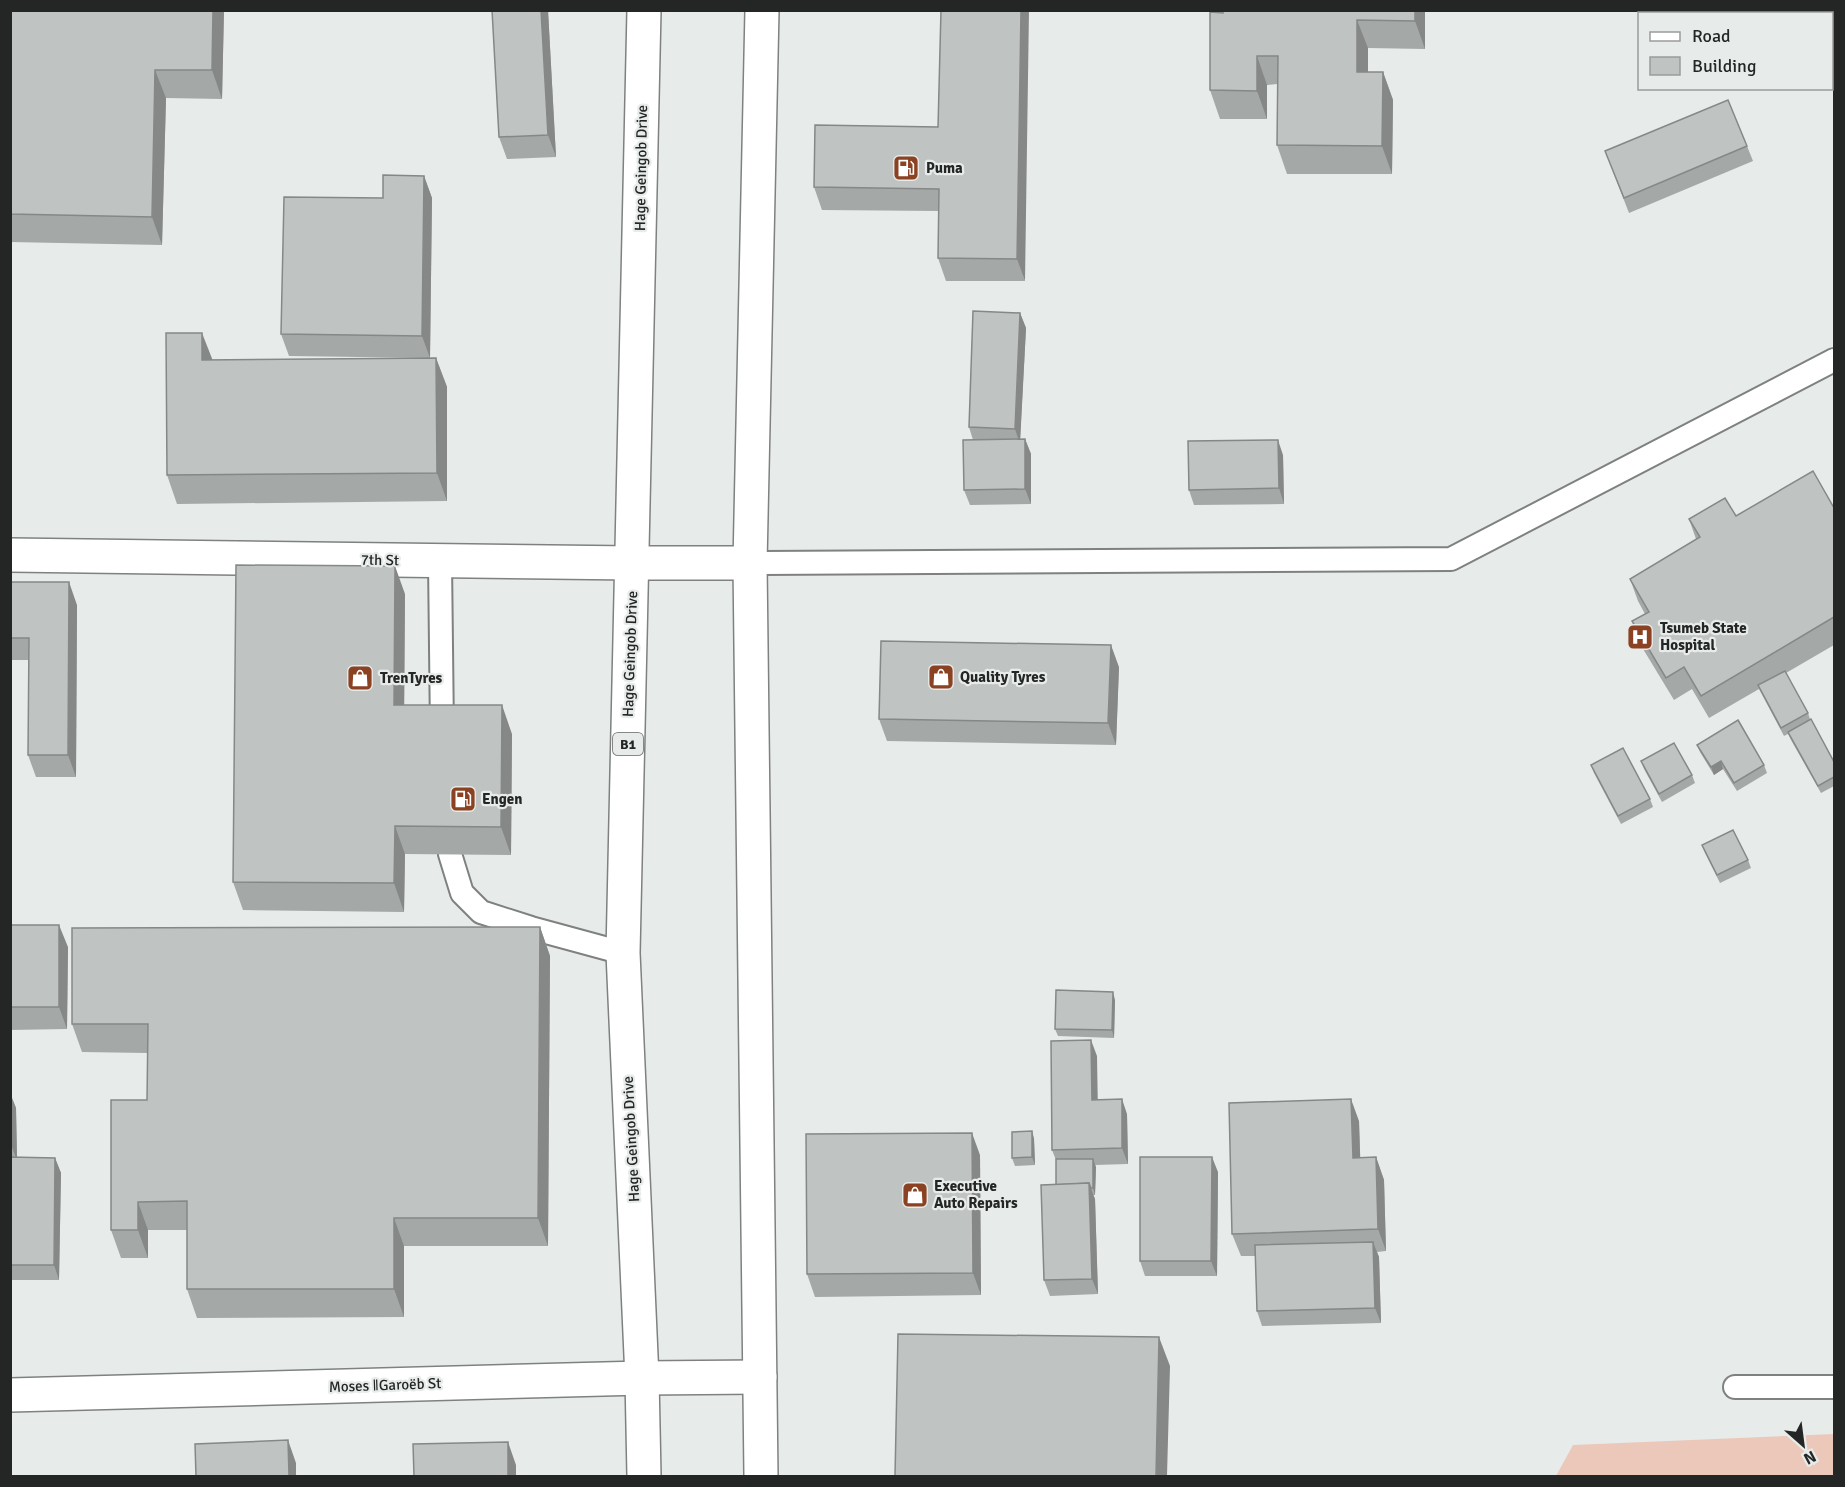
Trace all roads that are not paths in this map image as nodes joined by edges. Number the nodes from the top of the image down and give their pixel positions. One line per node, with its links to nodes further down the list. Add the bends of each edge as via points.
1 (644, 10): 6 (main road, Hage Geingob Drive / B1)
2 (762, 10): 7 (main road)
3 (1834, 360): 7 (lane, via 1451,559)
4 (10, 555): 5 (main road, 7th St)
5 (440, 561): 6 (main road, 7th St); 8 (lane)
6 (633, 563): 7 (main road, 7th St); 10 (main road, Hage Geingob Drive / B1)
7 (750, 563): 11 (main road)
8 (442, 733)
9 (450, 854): 10 (lane, via 462,893 481,912)
10 (622, 952): 12 (main road, Hage Geingob Drive / B1)
11 (760, 1377): 12 (main road, Moses ǁGaroëb St); 17 (main road)
12 (642, 1378): 15 (main road, Moses ǁGaroëb St); 16 (main road, Hage Geingob Drive / B1)
13 (1735, 1387): 14 (lane)
14 (1834, 1387)
15 (10, 1395)
16 (644, 1476)
17 (761, 1476)

